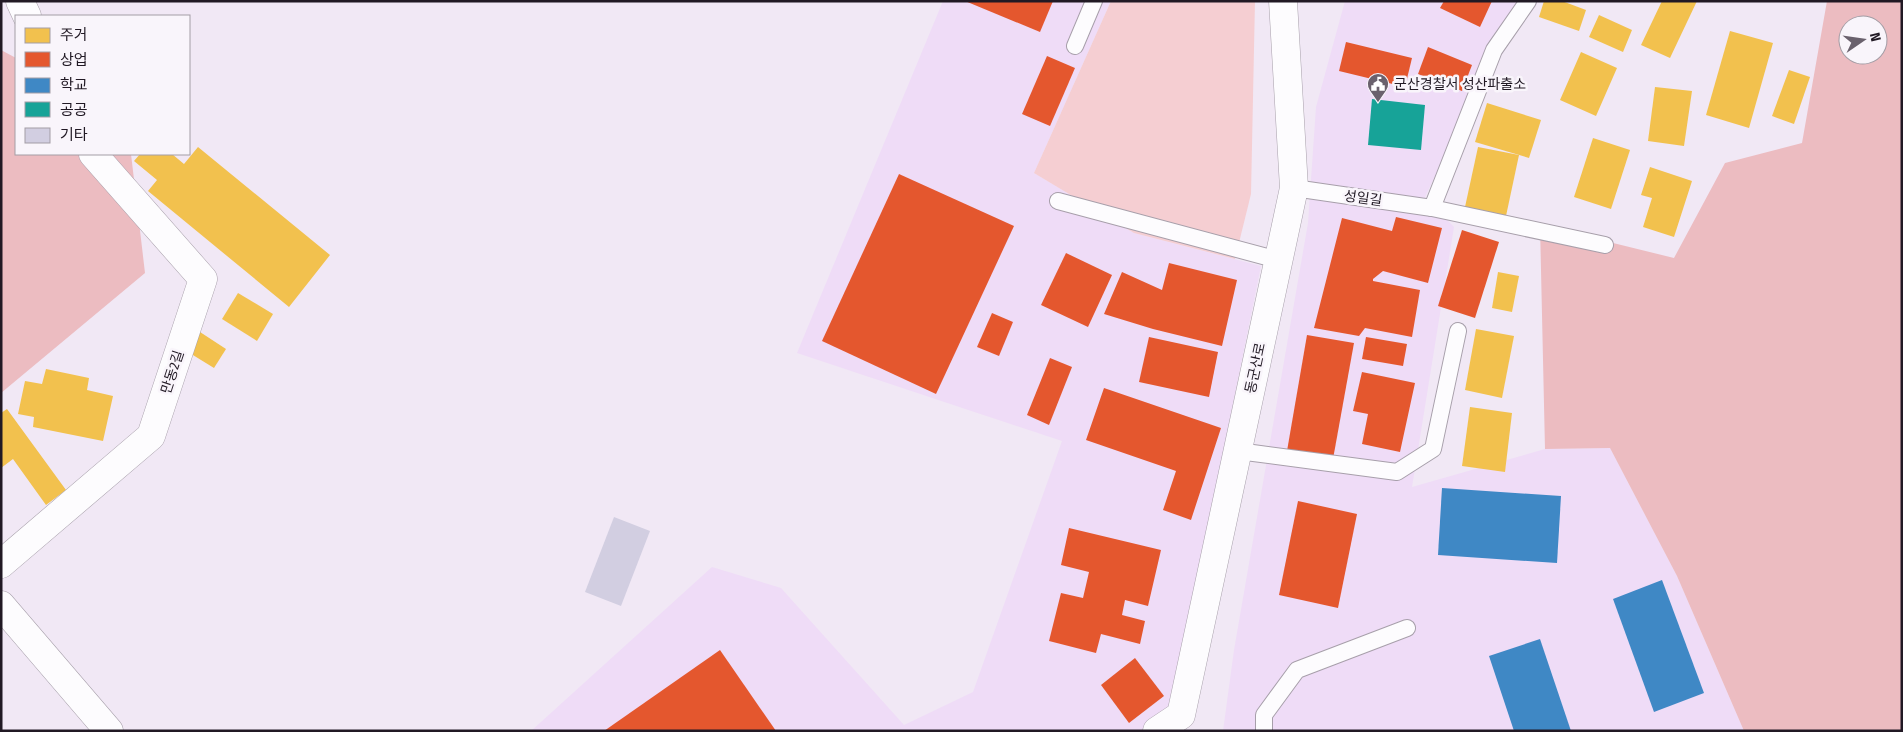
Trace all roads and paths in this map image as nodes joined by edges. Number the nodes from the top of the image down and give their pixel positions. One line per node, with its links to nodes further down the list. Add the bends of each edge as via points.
1 (20, 1): 5 (main road)
2 (1094, 1): 6 (lane)
3 (1528, 1): 10 (lane, via 1494,50)
4 (1286, 6): 8 (main road, 동군산로)
5 (26, 15)
6 (1075, 46)
7 (94, 155): 15 (main road, 만동2길, via 203,279 151,436)
8 (1294, 188): 10 (lane, 성일길); 12 (main road, 동군산로)
9 (1058, 201): 12 (lane)
10 (1432, 208): 11 (lane, 성일길)
11 (1605, 245)
12 (1278, 260): 14 (main road, 동군산로)
13 (1458, 331): 14 (lane, via 1433,449 1397,472)
14 (1238, 451): 19 (main road, 동군산로, via 1182,715)
15 (1, 564)
16 (1, 605): 18 (main road)
17 (1406, 628): 20 (lane, via 1297,670 1264,715)
18 (108, 731)
19 (1158, 731)
20 (1264, 731)

